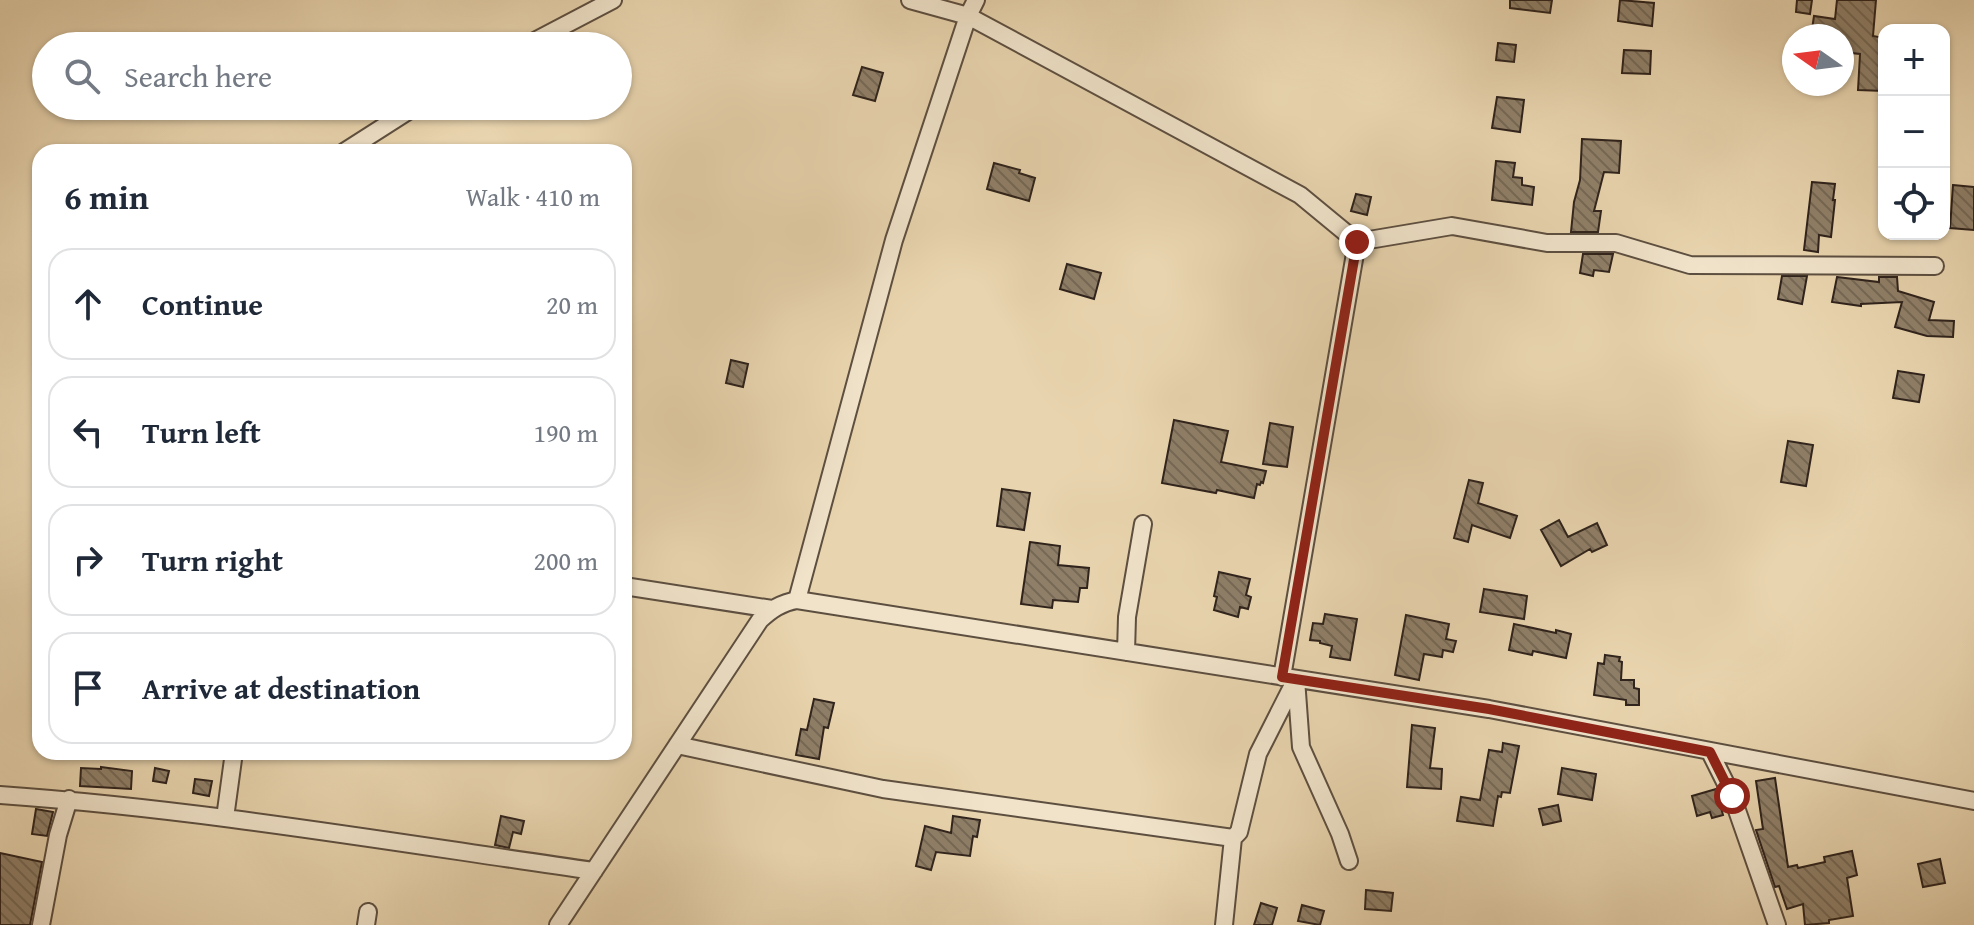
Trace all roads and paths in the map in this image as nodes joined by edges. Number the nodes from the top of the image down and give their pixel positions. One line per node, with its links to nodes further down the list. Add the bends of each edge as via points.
1 (613, 0): 5 (street)
2 (910, 0): 4 (street)
3 (976, 0): 4 (street)
4 (968, 16): 8 (street, via 1300,195); 12 (street, via 894,240)
5 (552, 32)
6 (394, 120): 7 (street)
7 (357, 144)
8 (1357, 242): 9 (street, via 1452,226 1563,245 1616,243 1690,265); 15 (street)
9 (1935, 266)
10 (1143, 524): 14 (street)
11 (632, 587): 13 (street)
12 (797, 600): 13 (street); 14 (street)
13 (772, 609): 16 (street)
14 (1126, 652): 15 (street)
15 (1289, 678): 17 (street, via 1489,709); 23 (street, via 1258,754 1239,832); 24 (street, via 1301,747)
16 (677, 745): 23 (street, via 883,789); 25 (street)
17 (1710, 752): 21 (street); 29 (street, via 1732,796)
18 (233, 760): 22 (street)
19 (0, 795): 20 (street)
20 (69, 799): 22 (street); 26 (street)
21 (1974, 801)
22 (225, 818): 25 (street)
23 (1233, 838): 28 (street)
24 (1349, 861)
25 (594, 871): 27 (street)
26 (41, 925)
27 (558, 925)
28 (1224, 925)
29 (1777, 925)

